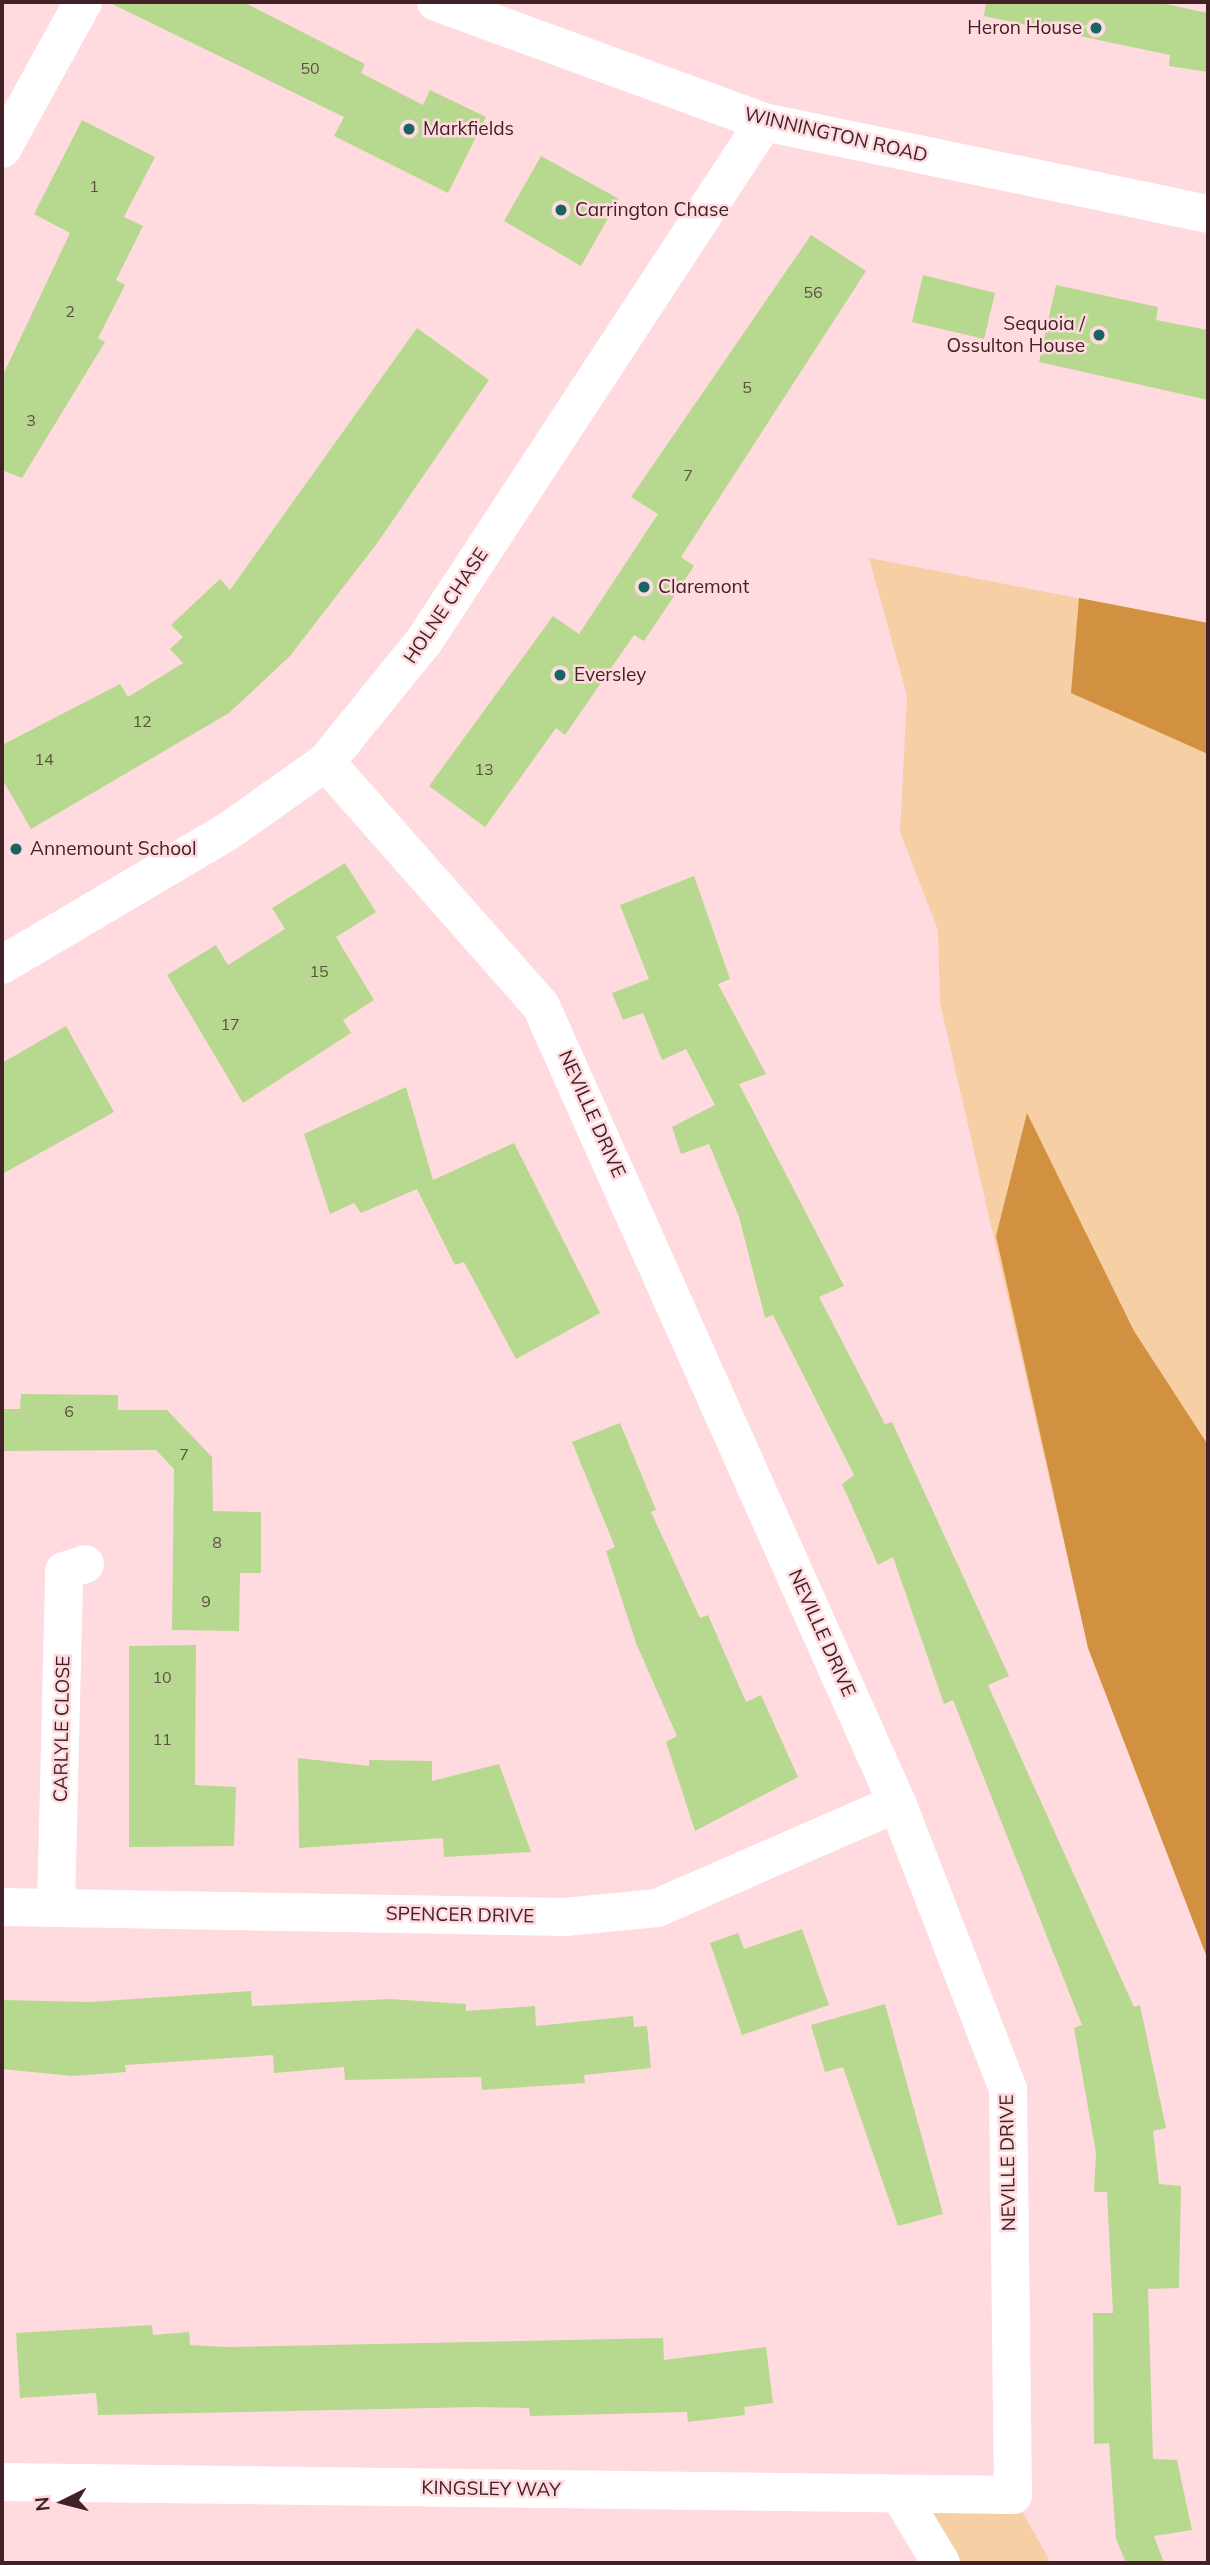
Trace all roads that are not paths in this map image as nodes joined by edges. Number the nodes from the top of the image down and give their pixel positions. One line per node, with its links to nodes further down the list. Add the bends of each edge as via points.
1 (83, 2): 4 (street)
2 (436, 2): 3 (street, WINNINGTON ROAD)
3 (764, 122): 5 (street, WINNINGTON ROAD); 6 (street, HOLNE CHASE, via 424,641)
4 (2, 149)
5 (1208, 214)
6 (326, 762): 7 (street, HOLNE CHASE, via 227,832); 9 (street, NEVILLE DRIVE, via 541,1006)
7 (2, 965)
8 (85, 1564): 11 (street, CARLYLE CLOSE, via 64,1571)
9 (897, 1802): 11 (street, SPENCER DRIVE, via 657,1908 565,1917); 13 (street, NEVILLE DRIVE, via 1008,2089 1013,2495)
10 (2, 1907): 11 (street, SPENCER DRIVE)
11 (55, 1908)
12 (2, 2482): 13 (street, KINGSLEY WAY)
13 (900, 2495): 14 (street)
14 (941, 2563)

